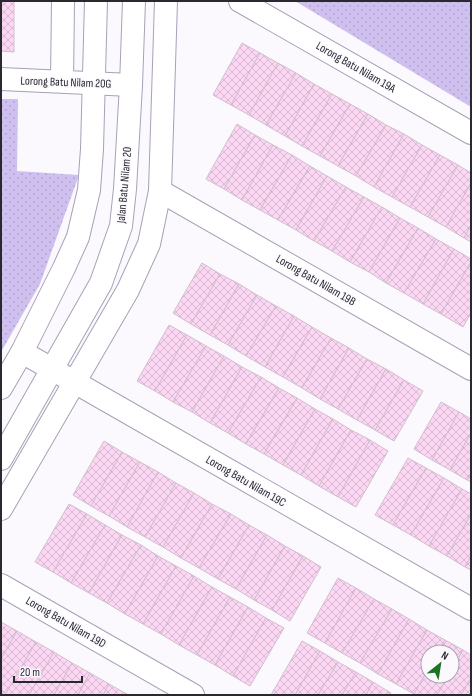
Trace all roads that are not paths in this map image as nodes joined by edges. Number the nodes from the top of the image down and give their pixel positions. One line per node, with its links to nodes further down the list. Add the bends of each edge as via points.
1 (63, 1): 7 (street)
2 (96, 1): 8 (street)
3 (134, 1): 9 (street, Jalan Batu Nilam 20)
4 (166, 1): 11 (street)
5 (240, 1): 10 (street, Lorong Batu Nilam 19A)
6 (1, 79): 7 (street, Lorong Batu Nilam 20G)
7 (62, 81): 8 (street, Lorong Batu Nilam 20G)
8 (94, 82): 9 (street, Lorong Batu Nilam 20G); 12 (street, via 89,190 78,237)
9 (131, 85): 13 (street, Jalan Batu Nilam 20, via 121,226 101,283)
10 (471, 133)
11 (160, 191): 14 (street, Lorong Batu Nilam 19B); 15 (street, via 149,244 128,290)
12 (22, 352): 13 (street, Lorong Batu Nilam 19C); 16 (street)
13 (52, 369): 15 (street, Lorong Batu Nilam 19C); 17 (street, Jalan Batu Nilam 20)
14 (471, 369)
15 (75, 382): 18 (street); 20 (street, Lorong Batu Nilam 19C)
16 (1, 388)
17 (1, 459)
18 (1, 509)
19 (1, 585): 21 (street, Lorong Batu Nilam 19D)
20 (471, 609)
21 (194, 695)

